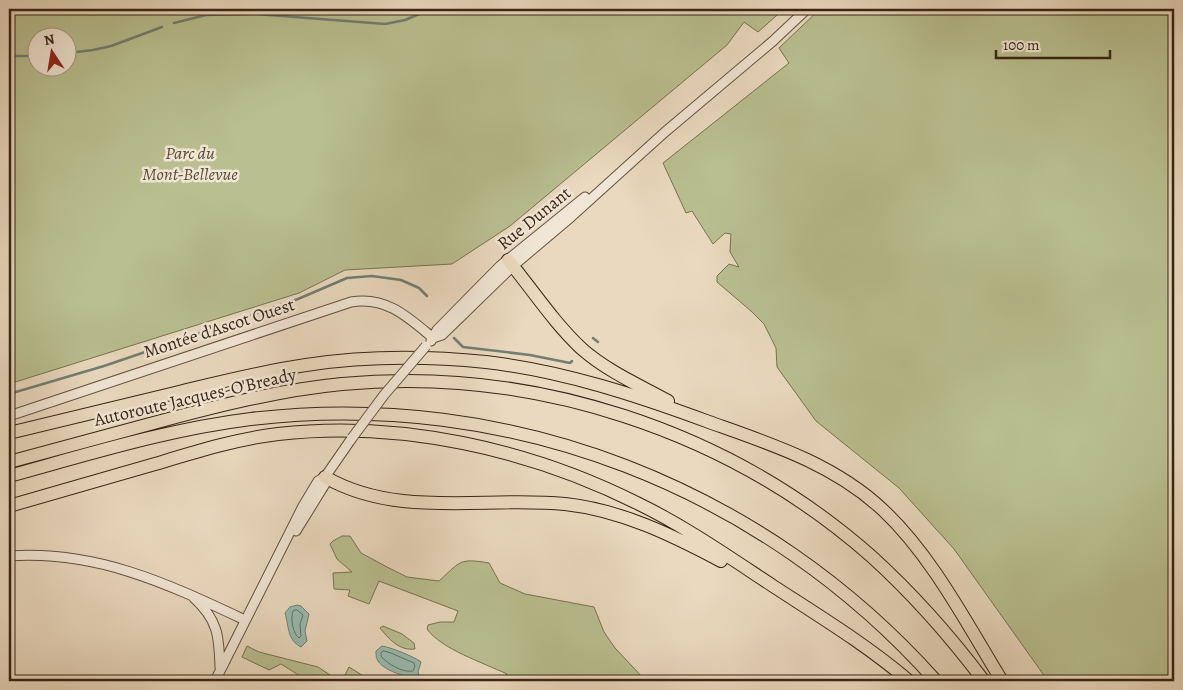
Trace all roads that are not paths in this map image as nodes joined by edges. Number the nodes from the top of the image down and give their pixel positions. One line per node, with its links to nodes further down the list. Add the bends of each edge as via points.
1 (807, 9): 2 (street, Rue Dunant, via 571,217)
2 (510, 263): 3 (street, Rue Dunant, via 442,335); 5 (highway, via 586,352 615,373)
3 (433, 338): 4 (street, Montée d'Ascot Ouest, via 389,306 351,302); 9 (street, Rue Dunant, bridge, via 388,390)
4 (9, 416)
5 (698, 418): 6 (highway, via 604,386 535,370 451,359 384,358 271,371); 20 (highway, via 818,464 873,501 902,529 925,558)
6 (9, 433)
7 (9, 462): 19 (highway, Autoroute Jacques-O'Bready, via 222,405 320,386 444,382 496,386 555,397 629,417 686,439 741,466 799,501 856,543 908,591)
8 (9, 476): 18 (highway, Autoroute Jacques-O'Bready, via 176,432 265,418 339,414 400,416 511,432 577,449 628,467 743,522 795,555 849,597 900,642)
9 (325, 477): 13 (highway, via 358,493 396,501 534,502 607,512 671,536); 14 (street, Rue Dunant, via 318,481 303,506)
10 (9, 506): 13 (highway, via 260,437 348,431 424,437 516,456 601,486 683,528)
11 (9, 556): 12 (street, via 55,556 103,563 137,572)
12 (186, 593): 14 (street); 15 (street, via 205,609 213,621 219,639)
13 (798, 602): 17 (highway, via 870,650)
14 (245, 620): 15 (street, Rue Dunant)
15 (220, 670): 16 (street, Rue Dunant)
16 (215, 681)
17 (909, 681)
18 (936, 681)
19 (984, 681)
20 (1002, 681)

